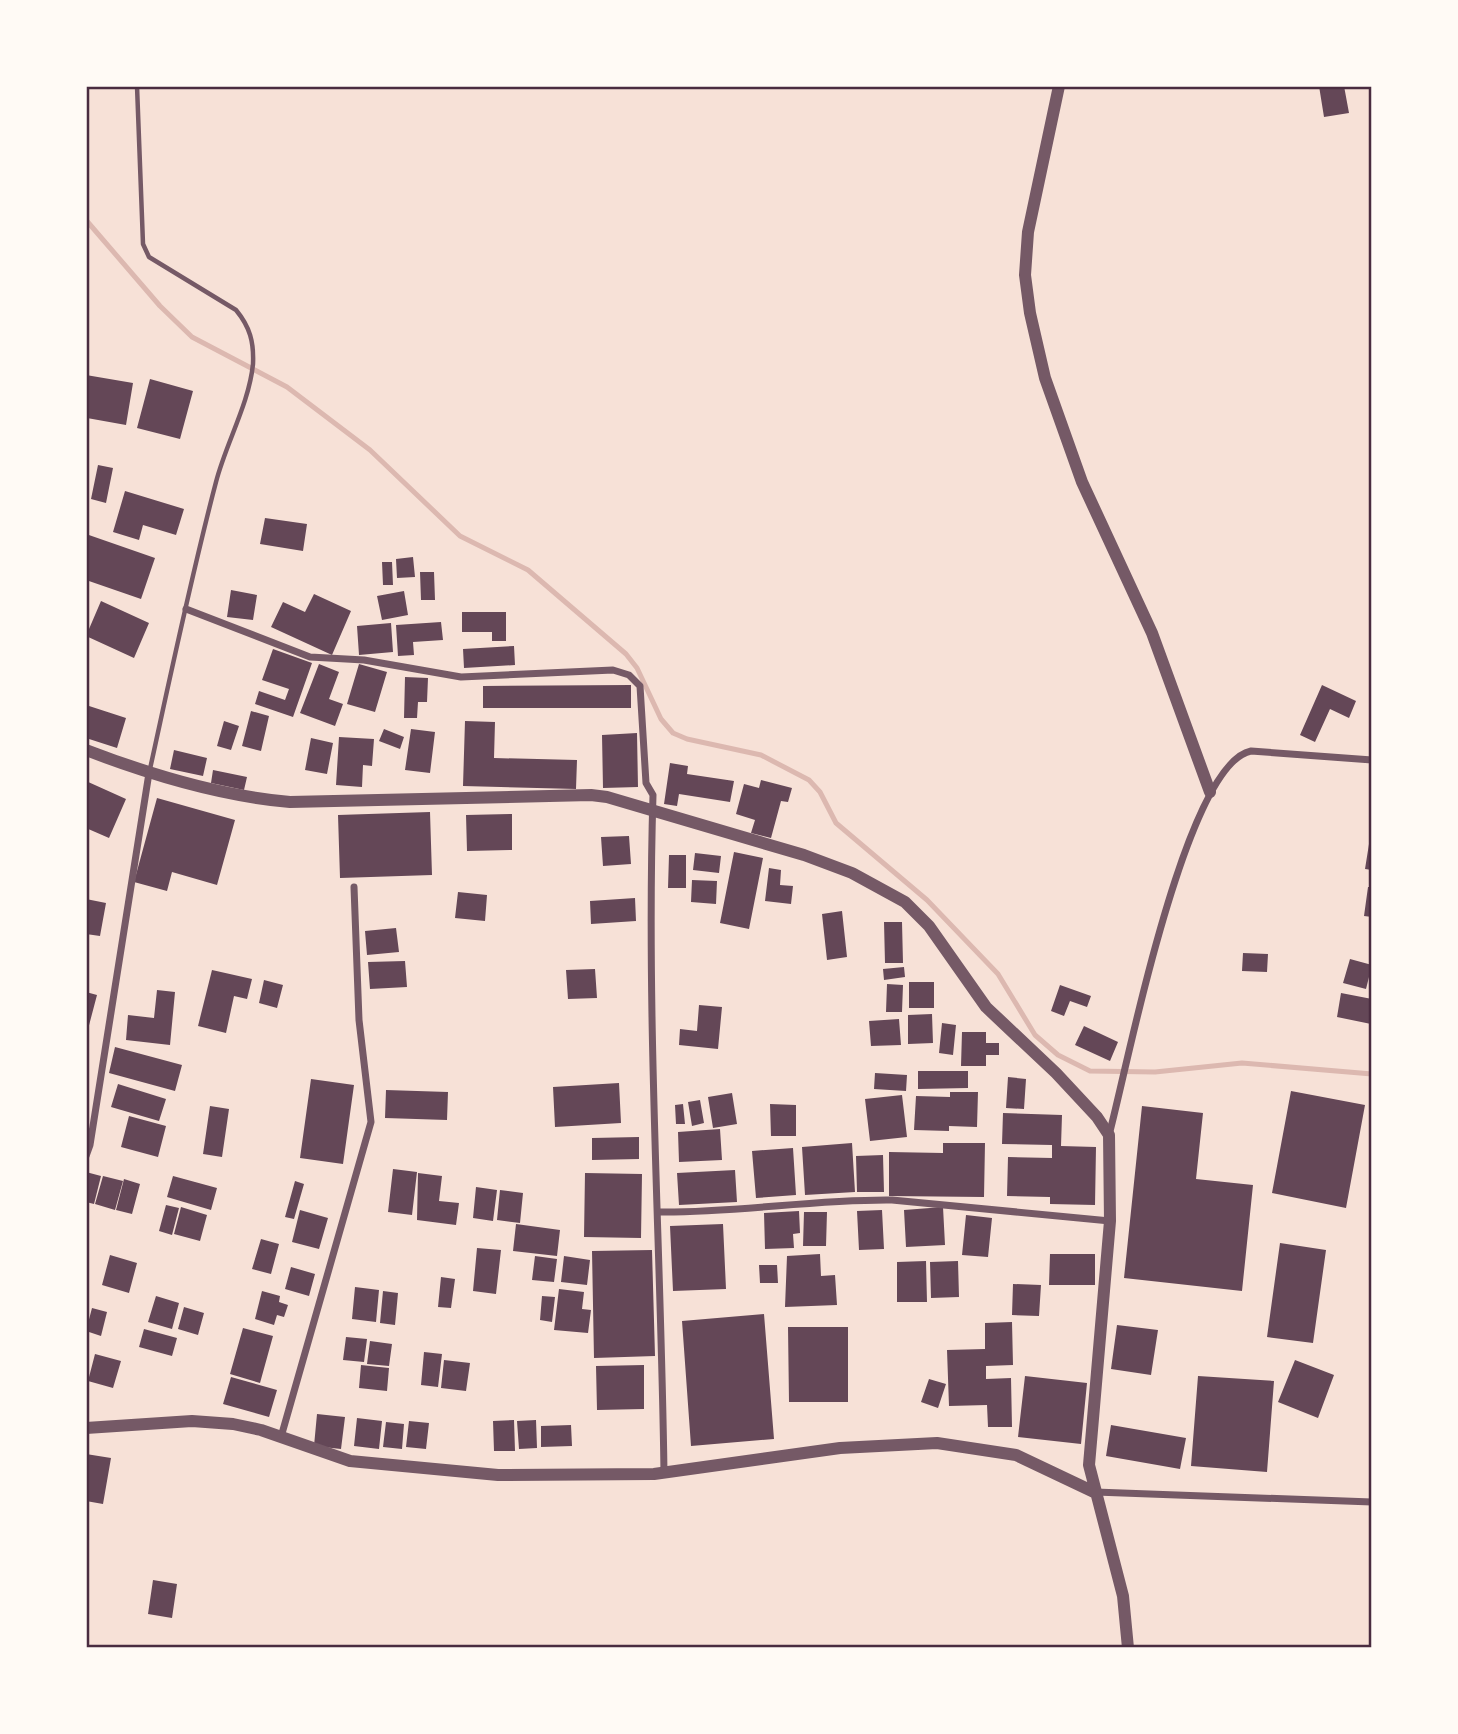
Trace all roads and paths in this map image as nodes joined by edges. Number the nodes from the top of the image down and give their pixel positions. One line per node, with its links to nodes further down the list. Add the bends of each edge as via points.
1 (137, 86): 3 (lane, via 143,244 158,264 236,310 251,333 250,380 219,468)
2 (1059, 86): 7 (street, via 1028,232 1025,275 1030,313 1045,378 1082,482 1152,633)
3 (186, 609): 6 (lane); 8 (street, via 318,658 364,660 461,677 621,671 637,680 642,692 646,783 653,795)
4 (86, 750): 6 (street)
5 (1372, 760): 7 (street, via 1251,751 1233,759)
6 (149, 773): 8 (street, via 278,801 591,795); 11 (street)
7 (1209, 792): 10 (street, via 1195,820 1136,1011)
8 (653, 812): 10 (street, via 804,855 862,878 905,902 929,926 986,1007 1056,1073); 12 (street, via 651,1035)
9 (354, 887): 15 (street, via 359,1020 371,1122)
10 (1109, 1135): 13 (street)
11 (86, 1156)
12 (659, 1212): 13 (street, via 709,1213 892,1200); 16 (street)
13 (1110, 1220): 17 (street, via 1089,1465)
14 (86, 1428): 15 (street, via 192,1421 233,1424)
15 (281, 1437): 16 (street, via 350,1461 377,1464 498,1475)
16 (664, 1473): 17 (street, via 840,1448 937,1443 1016,1455)
17 (1094, 1492): 18 (street); 19 (street, via 1123,1596)
18 (1372, 1502)
19 (1128, 1648)

